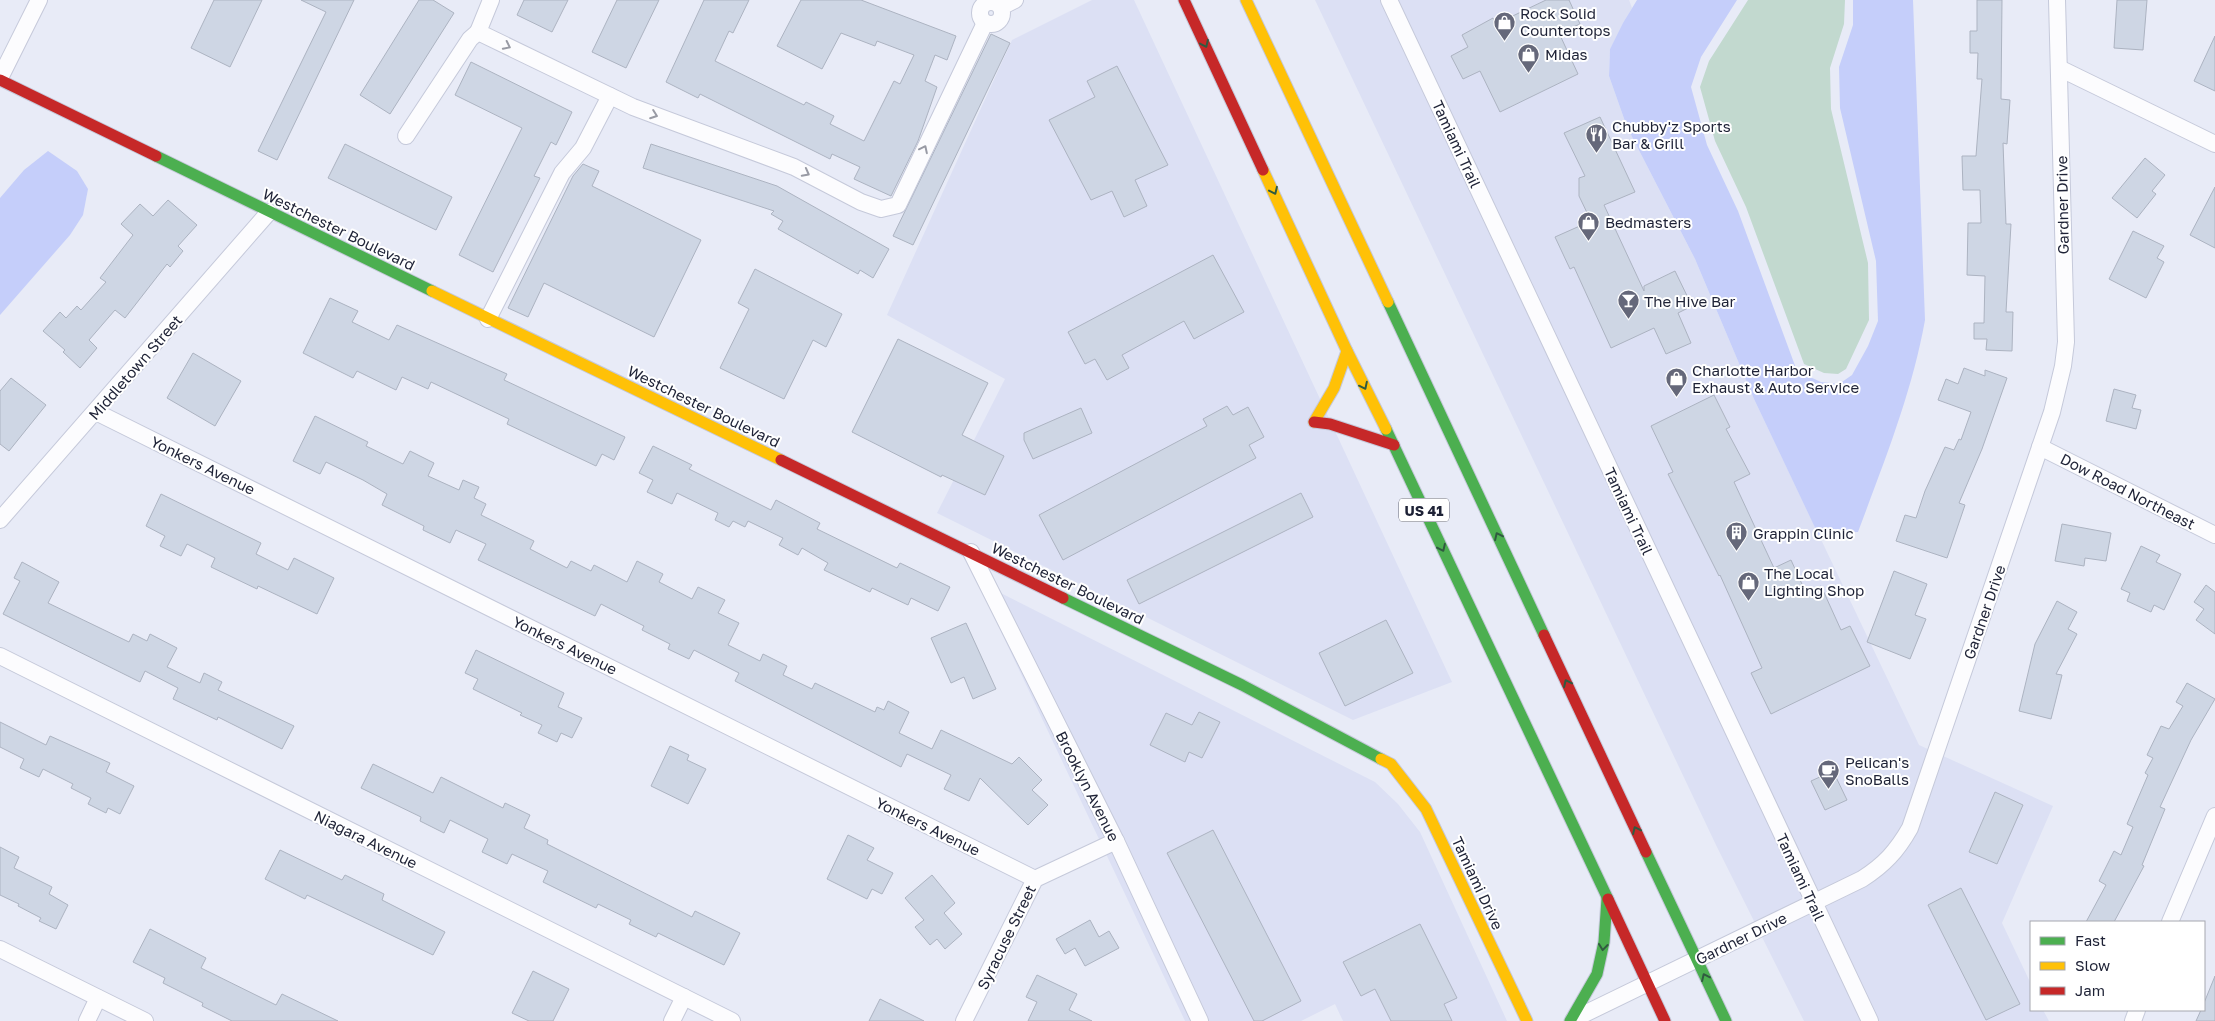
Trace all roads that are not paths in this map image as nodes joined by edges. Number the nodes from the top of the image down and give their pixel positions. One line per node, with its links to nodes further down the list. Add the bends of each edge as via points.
1 (39, 0): 12 (street)
2 (491, 0): 10 (street)
3 (1184, 0): 18 (main road, US 41, one-way to 18)
4 (1246, 0): 34 (main road, one-way to 4)
5 (1389, 0): 31 (street, Tamiami Trail)
6 (2057, 0): 11 (street, Gardner Drive)
7 (977, 4): 8 (street); 9 (street, via 980,18)
8 (1008, 4): 9 (street, via 999,21 992,25)
9 (985, 23): 13 (street, one-way to 9, via 794,167 881,209 898,205)
10 (478, 32): 13 (street, one-way to 13); 14 (street, via 470,39)
11 (2059, 68): 15 (street); 21 (street, Gardner Drive, via 2066,342 2059,388)
12 (0, 79): 16 (main road, Westchester Boulevard)
13 (610, 96): 17 (street, via 583,148 562,172)
14 (406, 136)
15 (2215, 144)
16 (269, 212): 17 (main road, Westchester Boulevard); 19 (street, Middletown Street)
17 (488, 318): 24 (main road, Westchester Boulevard)
18 (1347, 351): 20 (main road, US 41, one-way to 20); 20 (main road, via 1340,379 1314,422 1337,426)
19 (96, 412): 22 (street, Middletown Street); 29 (street, Yonkers Avenue)
20 (1394, 445): 30 (main road, US 41, one-way to 30)
21 (2040, 447): 23 (street, Dow Road Northeast); 31 (street, Gardner Drive, via 1910,828 1898,849 1882,866)
22 (0, 520)
23 (2215, 535)
24 (971, 552): 26 (main road, Westchester Boulevard, via 1242,685); 28 (street, Brooklyn Avenue)
25 (0, 656): 36 (street, Niagara Avenue)
26 (1392, 764): 44 (main road, Tamiami Drive, via 1426,809)
27 (2215, 816): 32 (street)
28 (1116, 841): 29 (street, Syracuse Street); 43 (street, Brooklyn Avenue)
29 (1035, 879): 42 (street, Syracuse Street)
30 (1607, 898): 35 (main road, US 41); 45 (main road, one-way to 45, via 1603,951 1593,983)
31 (1812, 903): 34 (street, Gardner Drive); 48 (street, Tamiami Trail)
32 (2170, 921)
33 (0, 949): 37 (street)
34 (1697, 960): 35 (street, Gardner Drive); 47 (main road, one-way to 34)
35 (1647, 983): 45 (street, Gardner Drive); 46 (main road, US 41)
36 (684, 997): 40 (street); 41 (street, Niagara Avenue)
37 (98, 998): 38 (street); 39 (street)
38 (87, 1021)
39 (145, 1021)
40 (672, 1021)
41 (732, 1021)
42 (964, 1021)
43 (1200, 1021)
44 (1527, 1021)
45 (1570, 1021)
46 (1665, 1021)
47 (1726, 1021)
48 (1870, 1021)

